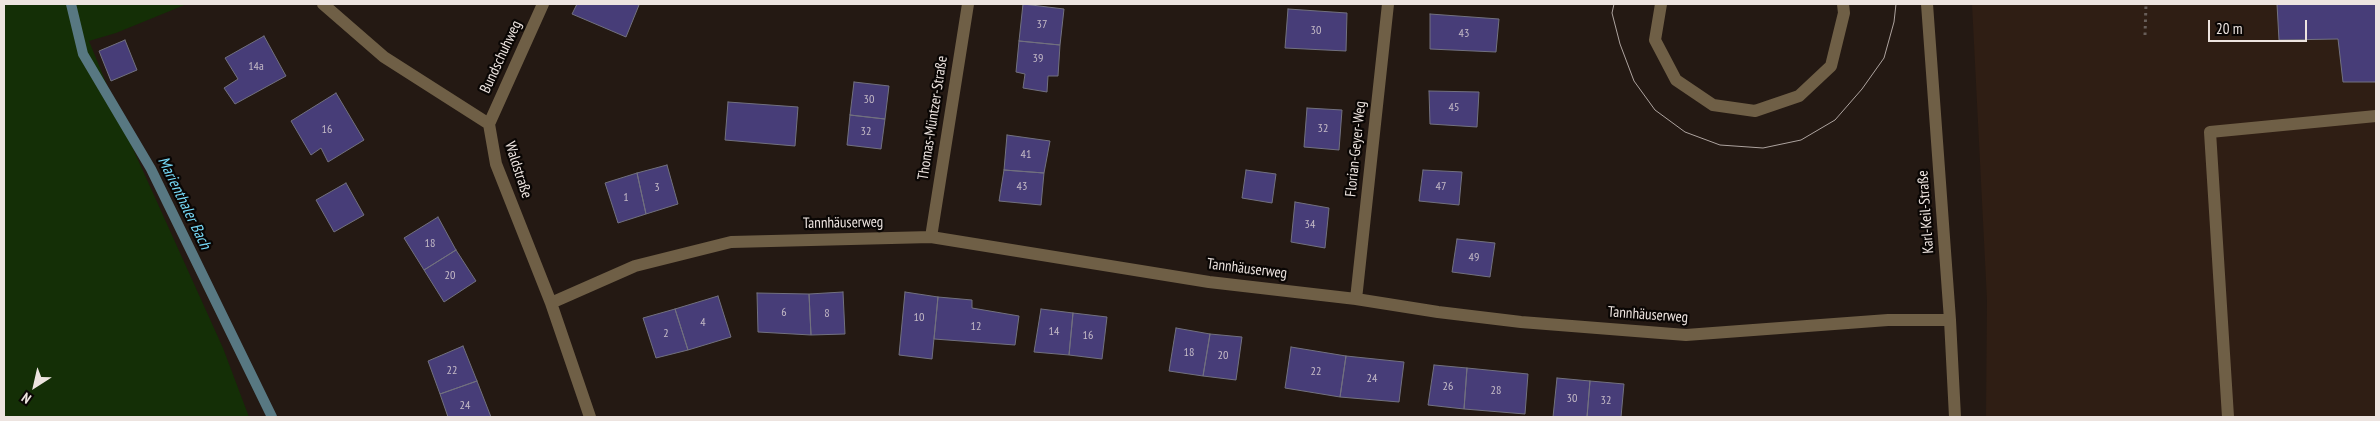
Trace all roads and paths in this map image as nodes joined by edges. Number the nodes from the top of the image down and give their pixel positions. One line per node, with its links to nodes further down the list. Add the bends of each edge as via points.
1 (323, 4): 11 (street, via 384,57)
2 (542, 4): 11 (street, Bundschuhweg)
3 (968, 4): 12 (street, Thomas-Müntzer-Straße)
4 (1388, 4): 13 (street, Florian-Geyer-Weg)
5 (1661, 4): 6 (street, via 1655,40 1676,80 1713,105 1755,111 1799,96 1830,66 1844,14)
6 (1843, 4)
7 (1927, 4): 15 (street, Karl-Keil-Straße)
8 (2146, 4): 9 (path)
9 (2146, 35)
10 (2376, 116): 18 (street, via 2210,132)
11 (488, 124): 14 (street, Waldstraße, via 496,164)
12 (931, 237): 13 (street, Tannhäuserweg, via 1209,282); 14 (street, Tannhäuserweg, via 731,242 636,266)
13 (1356, 299): 15 (street, Tannhäuserweg, via 1521,322 1686,335 1888,320)
14 (550, 303): 16 (street, Waldstraße)
15 (1950, 320): 17 (street, Karl-Keil-Straße)
16 (590, 417)
17 (1955, 417)
18 (2228, 417)

